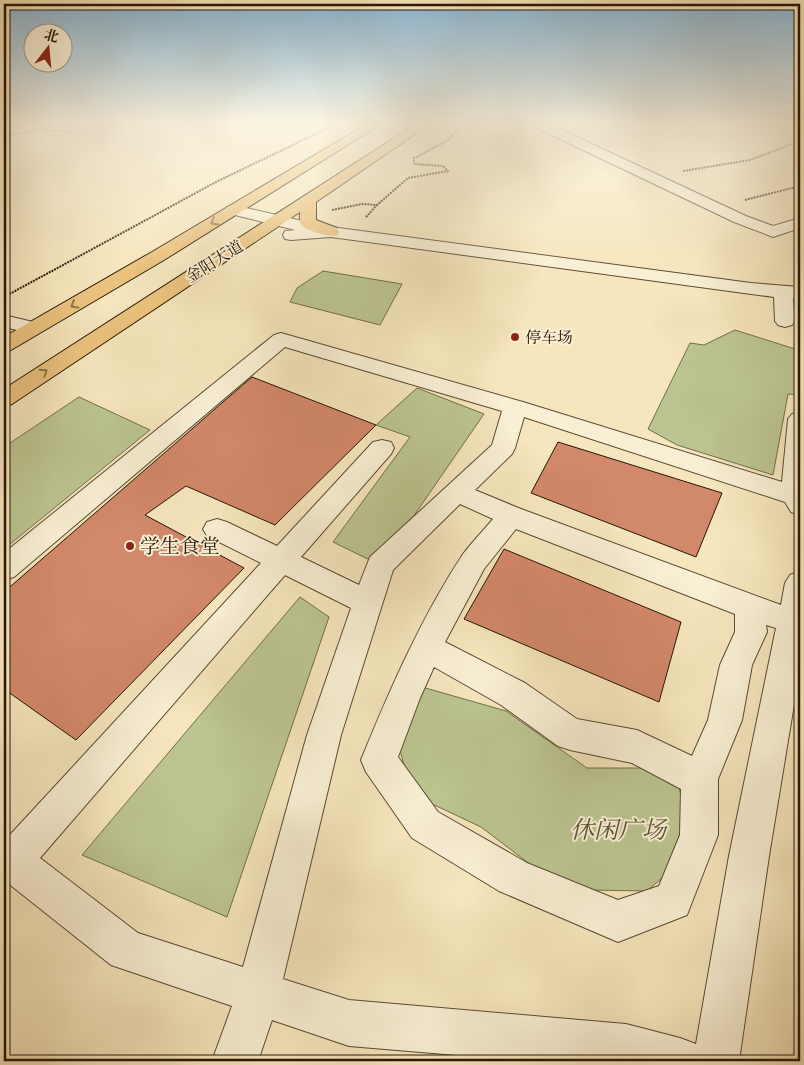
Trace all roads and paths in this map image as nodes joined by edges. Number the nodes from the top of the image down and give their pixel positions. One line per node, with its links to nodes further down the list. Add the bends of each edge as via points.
1 (233, 174): 21 (path)
2 (293, 174): 11 (main road, 金阳大道)
3 (332, 174): 7 (main road)
4 (345, 174): 7 (main road, 金阳大道)
5 (437, 174): 12 (path, via 408,178 377,205 362,204)
6 (646, 174): 10 (street)
7 (341, 176): 9 (main road, 金阳大道)
8 (800, 186): 10 (path)
9 (308, 200): 13 (main road, 金阳大道); 15 (main road, via 308,224)
10 (717, 207): 14 (street, via 773,232)
11 (233, 210): 13 (street); 18 (main road, 金阳大道, one-way to 18)
12 (329, 212)
13 (276, 222): 15 (street); 17 (main road, 金阳大道)
14 (800, 223)
15 (331, 232): 16 (street); 20 (street)
16 (291, 235): 17 (main road)
17 (247, 240): 19 (main road, 金阳大道)
18 (158, 256): 19 (main road); 24 (main road, 金阳大道, one-way to 24)
19 (198, 270): 26 (main road, 金阳大道, one-way to 19)
20 (792, 292): 23 (street)
21 (4, 297)
22 (4, 321): 24 (street)
23 (785, 321)
24 (34, 328): 25 (main road, 金阳大道)
25 (4, 346)
26 (4, 399)
27 (515, 407): 30 (street, via 503,448); 31 (street); 34 (street, via 282,339)
28 (800, 419): 31 (street)
29 (382, 448): 41 (street)
30 (456, 492): 32 (street); 36 (street, via 380,565)
31 (798, 499)
32 (511, 516): 37 (street); 39 (street, via 474,561)
33 (217, 528): 36 (street)
34 (4, 569)
35 (800, 583): 38 (street)
36 (368, 603): 42 (street, via 324,736)
37 (750, 607): 38 (street); 40 (street, via 752,632 736,665 725,720)
38 (796, 623): 45 (street, via 749,856)
39 (427, 648): 40 (street, via 513,694 570,734 638,747); 40 (street, via 378,760 425,825 513,877 618,921 673,901 699,835)
40 (700, 779)
41 (8, 858): 42 (street, via 126,950)
42 (258, 994): 43 (street); 44 (street, via 349,1023 626,1047)
43 (235, 1061)
44 (680, 1061)
45 (716, 1061)

